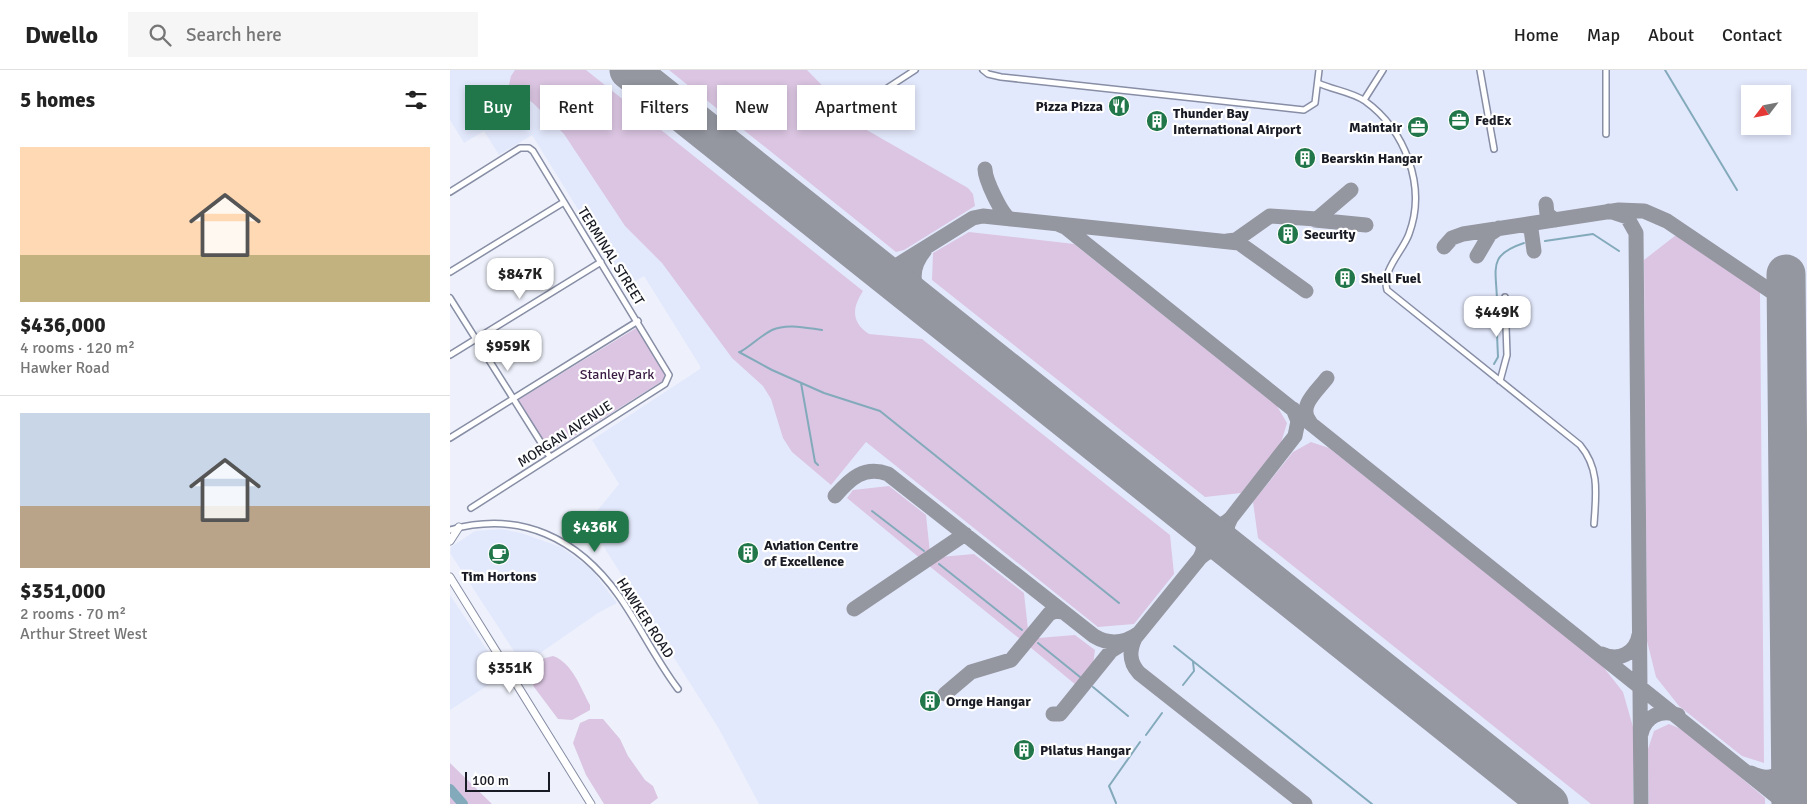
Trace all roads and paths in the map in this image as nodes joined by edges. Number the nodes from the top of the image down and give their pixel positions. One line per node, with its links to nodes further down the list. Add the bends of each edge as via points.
1 (915, 70): 8 (street)
2 (983, 70): 7 (street, via 1000,77 1296,110 1312,106)
3 (1319, 70): 7 (street)
4 (1383, 70): 9 (street)
5 (1480, 70): 11 (street)
6 (1606, 70): 10 (street)
7 (1318, 84): 9 (street)
8 (892, 85)
9 (1364, 100): 22 (street, via 1398,136 1415,182 1413,219 1409,234 1385,279 1387,290)
10 (1606, 134)
11 (1494, 149)
12 (450, 192): 13 (street, TERMINAL STREET, via 520,148 529,148)
13 (564, 202): 14 (street, TERMINAL STREET); 15 (street)
14 (601, 262): 18 (street, TERMINAL STREET); 19 (street)
15 (450, 272)
16 (1505, 297): 22 (street, via 1507,355)
17 (450, 298): 19 (street)
18 (638, 321): 21 (street, TERMINAL STREET, via 669,371); 23 (street)
19 (476, 339): 20 (street); 23 (street)
20 (450, 355)
21 (669, 378): 25 (street, MORGAN AVENUE, via 665,384)
22 (1500, 381): 27 (street, via 1588,454 1596,474)
23 (513, 398): 24 (street); 25 (street)
24 (450, 438)
25 (550, 457): 26 (street, MORGAN AVENUE)
26 (471, 508)
27 (1594, 524)
28 (459, 527): 29 (street, HAWKER ROAD); 30 (main road); 32 (street, HAWKER ROAD, via 486,523 532,528 584,556 619,595)
29 (450, 530)
30 (450, 540)
31 (451, 577): 33 (main road)
32 (678, 689)
33 (591, 804)

